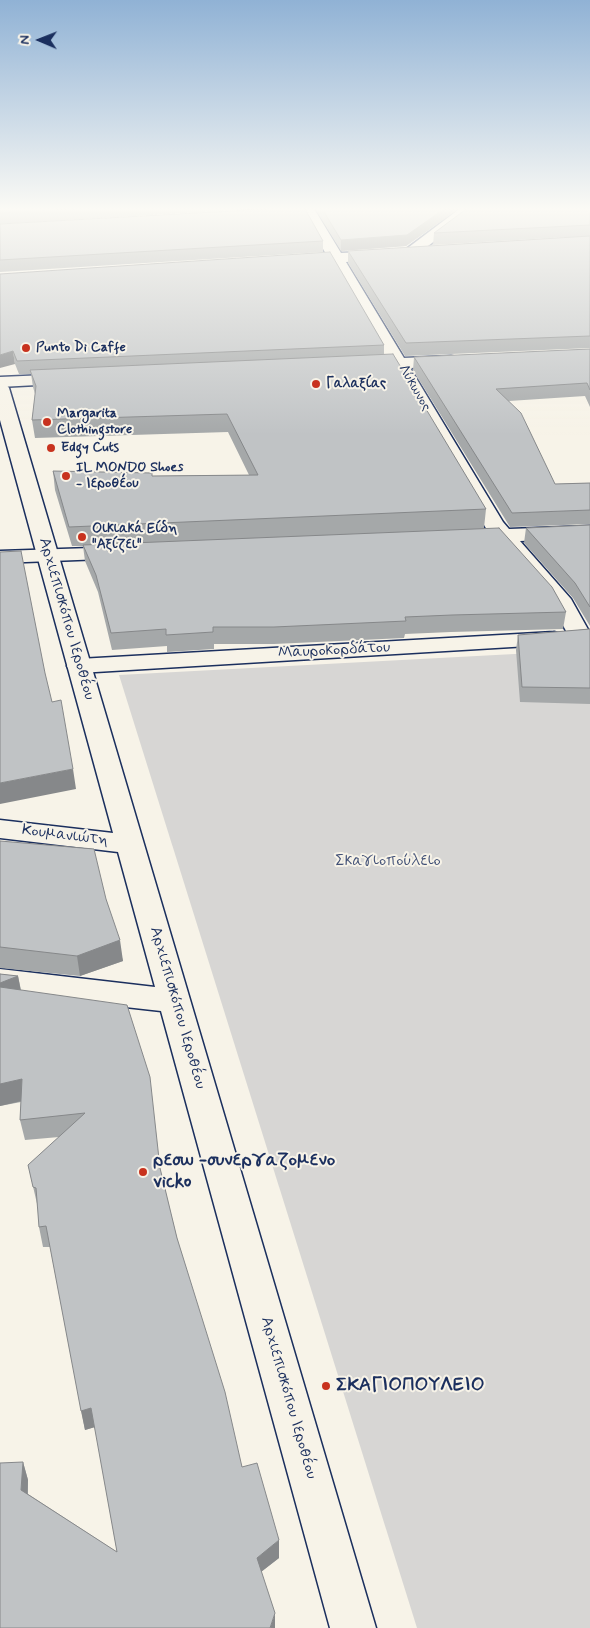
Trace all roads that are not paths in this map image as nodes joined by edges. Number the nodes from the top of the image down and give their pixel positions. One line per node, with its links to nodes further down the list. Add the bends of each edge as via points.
1 (352, 283): 3 (street, Λύκωνος)
2 (466, 360): 3 (street)
3 (399, 363): 4 (street); 9 (street, Λύκωνος)
4 (350, 366)
5 (90, 378): 6 (street)
6 (0, 382)
7 (0, 388): 12 (street, Αρχιεπισκόπου Ιεροθέου)
8 (590, 532): 9 (street)
9 (502, 536): 10 (street); 14 (street, Λύκωνος, via 560,598)
10 (453, 538)
11 (137, 552): 12 (street)
12 (48, 556): 13 (street); 15 (street, Αρχιεπισκόπου Ιεροθέου)
13 (0, 557)
14 (585, 637): 15 (street, Μαυροκορδάτου)
15 (79, 666): 17 (street, Αρχιεπισκόπου Ιεροθέου)
16 (0, 829): 17 (street, Κουμανιώτη)
17 (130, 844): 19 (street, Αρχιεπισκόπου Ιεροθέου)
18 (0, 981): 19 (street)
19 (175, 1001): 20 (street, Αρχιεπισκόπου Ιεροθέου)
20 (353, 1628)

